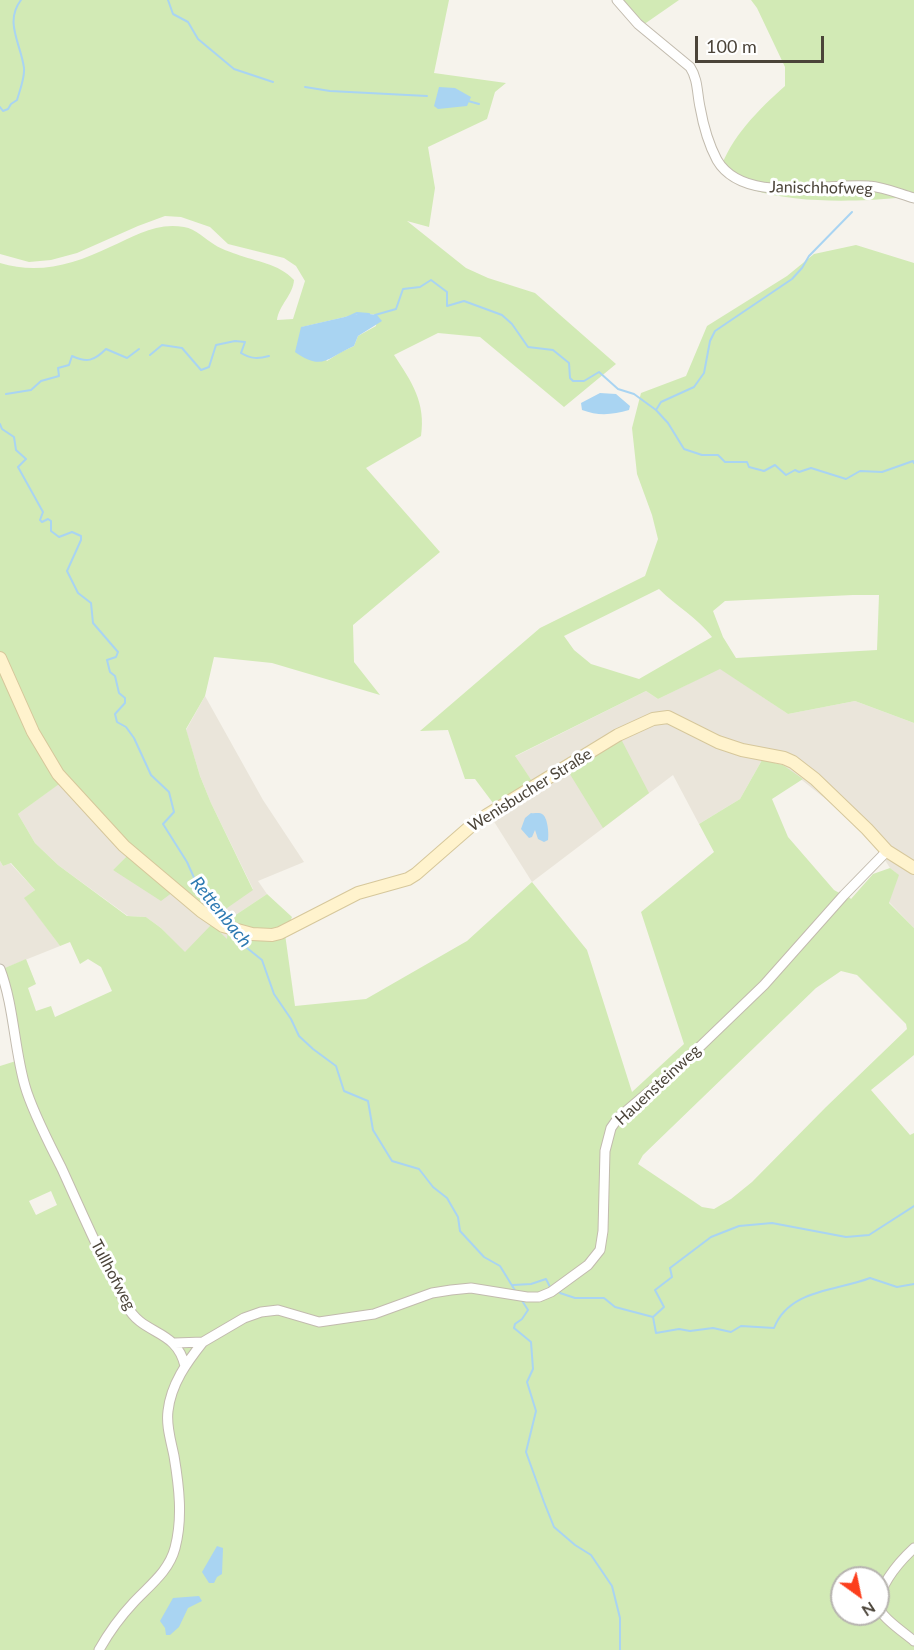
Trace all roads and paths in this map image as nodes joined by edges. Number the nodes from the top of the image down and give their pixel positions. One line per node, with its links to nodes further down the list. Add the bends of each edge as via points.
1 (617, 0): 2 (street, Janischhofweg, via 638,24 690,67 713,150 718,162 732,176 759,186 787,190 871,186)
2 (914, 198)
3 (0, 658): 4 (street, Wenisbucher Straße, via 33,732 66,785 132,855 201,911 237,930 262,935 280,933 358,893 408,879 487,815 618,735 662,717 674,719 718,742 793,762 826,789)
4 (887, 852): 5 (street, Wenisbucher Straße); 7 (street, Hauensteinweg, via 764,985 684,1062 618,1118 605,1151 600,1250 588,1265 551,1292 539,1297 471,1288 432,1293 382,1312 319,1322 278,1310 261,1312)
5 (914, 868)
6 (0, 969): 8 (street, Tullhofweg, via 25,1087 97,1246 128,1309 151,1330)
7 (203, 1342): 8 (street, Hauensteinweg); 9 (street, Hauensteinweg)
8 (176, 1343): 9 (street)
9 (184, 1366): 12 (street, via 168,1410 178,1490 175,1551 160,1577 118,1620)
10 (914, 1548): 11 (street, via 888,1576 879,1602 882,1612)
11 (914, 1641)
12 (99, 1650)

